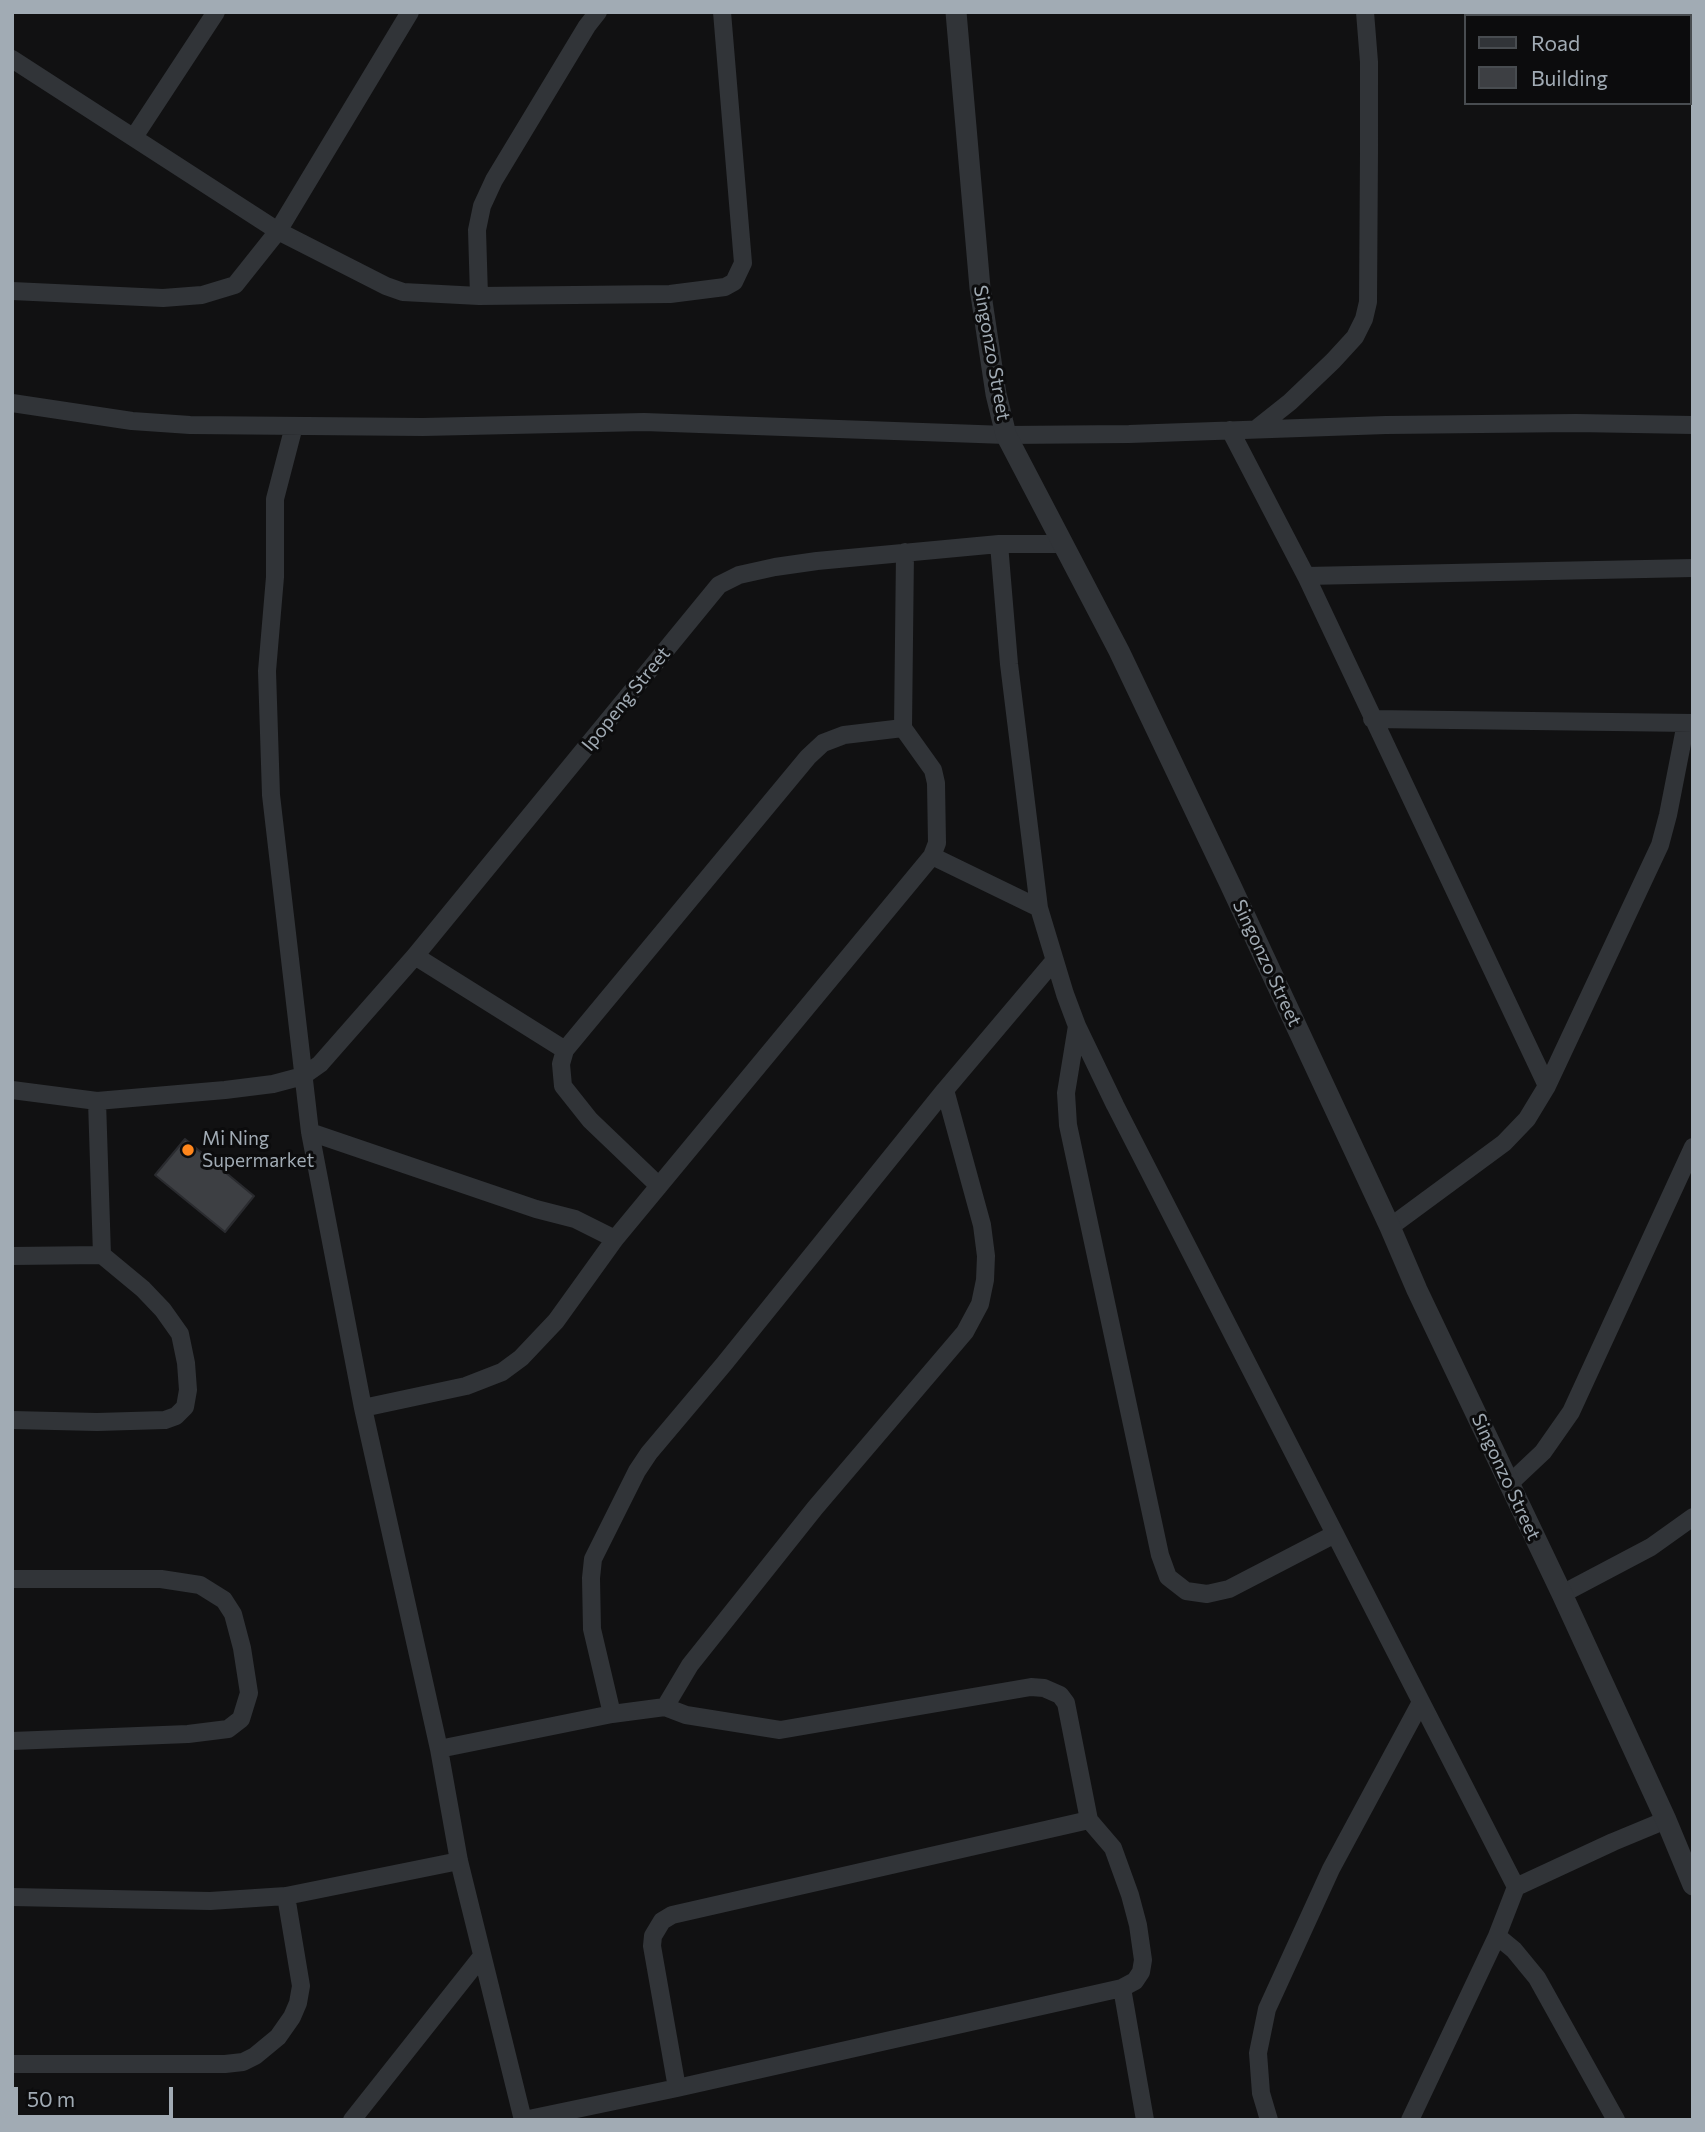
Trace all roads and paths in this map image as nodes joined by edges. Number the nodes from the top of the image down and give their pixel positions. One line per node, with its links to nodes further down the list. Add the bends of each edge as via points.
1 (216, 12): 8 (street)
2 (411, 12): 9 (street)
3 (598, 12): 11 (street, via 482,206 477,230)
4 (722, 12): 11 (street, via 743,262 734,282 715,290 670,294)
5 (956, 12): 17 (street, Singonzo Street, via 980,288)
6 (1366, 12): 15 (street, via 1369,152 1364,319 1333,361)
7 (12, 59): 8 (street)
8 (134, 137): 9 (street)
9 (278, 231): 10 (street, via 235,285 202,295 163,298); 11 (street, via 403,292)
10 (12, 292)
11 (479, 296)
12 (12, 403): 14 (street, via 132,421)
13 (1693, 425): 15 (street)
14 (294, 426): 17 (street, via 644,422); 32 (street, via 275,499 275,577 267,671 271,795)
15 (1256, 429): 16 (street)
16 (1230, 430): 17 (street); 22 (street)
17 (1006, 435): 19 (street, Singonzo Street)
18 (999, 544): 19 (street, Ipopeng Street); 20 (street, Ipopeng Street); 27 (street)
19 (1063, 544): 40 (street, Singonzo Street, via 1125,663)
20 (905, 552): 25 (street); 28 (street, Ipopeng Street, via 775,567 719,585)
21 (1693, 568): 22 (street)
22 (1306, 576): 23 (street)
23 (1372, 719): 24 (street); 33 (street)
24 (1689, 723): 33 (street, via 1660,845)
25 (903, 728): 26 (street, via 933,770 936,783 937,844); 31 (street, via 844,735 824,743 808,757)
26 (932, 856): 27 (street); 39 (street)
27 (1039, 908): 29 (street)
28 (415, 956): 31 (street); 32 (street, Ipopeng Street, via 320,1064)
29 (1054, 961): 30 (street); 35 (street)
30 (1077, 1026): 48 (street); 48 (street, via 1066,1093 1068,1125 1168,1577 1186,1591 1207,1594 1229,1589)
31 (565, 1050): 39 (street, via 563,1086 590,1120)
32 (303, 1076): 36 (street, via 225,1090); 37 (street)
33 (1547, 1086): 40 (street, via 1527,1119 1504,1143)
34 (12, 1090): 36 (street)
35 (945, 1090): 52 (street, via 982,1225 986,1256 981,1304 965,1332 690,1665); 53 (street, via 637,1471 593,1559 592,1629)
36 (97, 1101): 43 (street)
37 (310, 1132): 41 (street, via 575,1219); 44 (street)
38 (1693, 1147): 46 (street, via 1570,1412 1543,1452)
39 (659, 1186): 41 (street)
40 (1390, 1227): 46 (street, Singonzo Street)
41 (615, 1239): 44 (street, via 556,1321 502,1372 466,1386)
42 (12, 1255): 43 (street)
43 (102, 1255): 45 (street, via 143,1289 180,1334 188,1390 185,1407 165,1420)
44 (363, 1408): 55 (street)
45 (12, 1420)
46 (1510, 1484): 50 (street, Singonzo Street)
47 (1693, 1517): 50 (street, via 1651,1548)
48 (1335, 1534): 51 (street)
49 (12, 1579): 54 (street, via 161,1579 200,1585 224,1600 233,1614 249,1693 241,1719 228,1729)
50 (1562, 1594): 57 (street, Singonzo Street)
51 (1421, 1702): 60 (street); 71 (street, via 1331,1869 1267,2009 1258,2053 1261,2093)
52 (665, 1707): 53 (street); 56 (street, via 686,1715 780,1730 1044,1688 1066,1703)
53 (611, 1714): 55 (street)
54 (12, 1741)
55 (439, 1749): 58 (street)
56 (1089, 1820): 65 (street, via 1113,1849 1138,1925 1142,1972); 67 (street, via 672,1915 662,1921 652,1946)
57 (1666, 1820): 59 (street, Singonzo Street); 60 (street)
58 (459, 1861): 61 (street); 64 (street)
59 (1693, 1885)
60 (1516, 1887): 63 (street)
61 (286, 1896): 62 (street, via 210,1901); 66 (street, via 301,1986 298,2003 278,2037 255,2056 225,2064)
62 (12, 1897)
63 (1497, 1936): 72 (street); 73 (street, via 1537,1978)
64 (482, 1956): 68 (street); 69 (street)
65 (1122, 1988): 67 (street); 70 (street)
66 (12, 2064)
67 (677, 2088): 69 (street)
68 (352, 2120)
69 (523, 2120)
70 (1145, 2120)
71 (1269, 2120)
72 (1410, 2120)
73 (1616, 2120)

